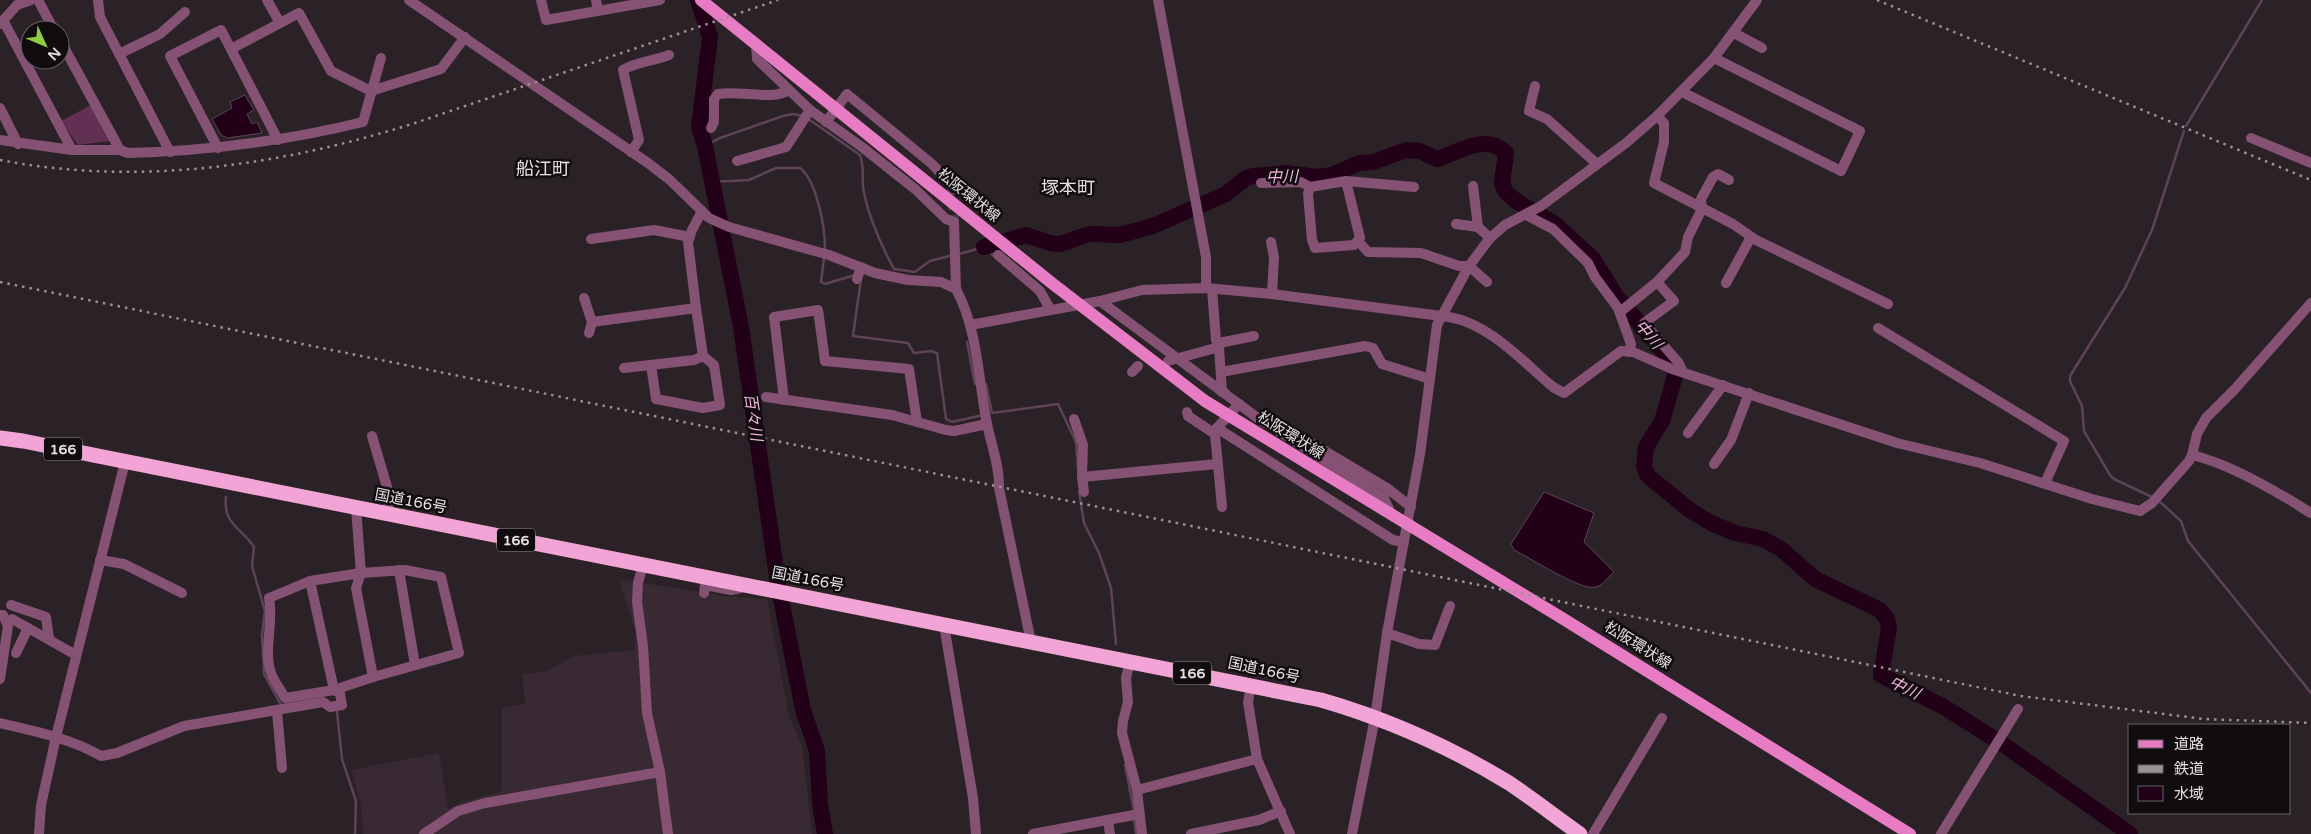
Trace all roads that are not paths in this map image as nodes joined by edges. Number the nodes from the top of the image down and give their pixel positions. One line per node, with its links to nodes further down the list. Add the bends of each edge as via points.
1 (31, 0): 14 (street, via 17,4)
2 (38, 0): 13 (street)
3 (98, 0): 21 (street, via 100,17)
4 (267, 0): 15 (street)
5 (409, 0): 17 (street)
6 (541, 0): 11 (street, via 546,20)
7 (660, 0): 11 (street)
8 (701, 0): 18 (main road, 松阪環状線)
9 (1158, 0): 70 (street)
10 (1757, 0): 16 (street)
11 (597, 5)
12 (184, 12): 21 (street, via 160,34)
13 (49, 20)
14 (2, 22): 40 (street)
15 (280, 23): 20 (street); 28 (street, via 299,13 331,72)
16 (1734, 33): 19 (street); 25 (street)
17 (465, 37): 28 (street, via 441,69); 43 (street)
18 (756, 44): 27 (street, via 757,59); 119 (main road, 松阪環状線, via 1205,401)
19 (1762, 48)
20 (231, 49): 37 (street); 39 (street, via 220,30 170,56)
21 (119, 54): 42 (street)
22 (669, 55): 43 (street, via 623,70 639,140)
23 (70, 58): 41 (street)
24 (380, 58): 28 (street)
25 (1714, 58): 29 (street); 29 (street, via 1860,131 1840,171)
26 (1535, 86): 46 (street, via 1529,111 1547,119)
27 (789, 90): 31 (street); 34 (street, via 781,96 736,91 718,94 714,99)
28 (371, 91): 37 (street, via 363,122)
29 (1682, 92): 32 (street)
30 (0, 108): 38 (street)
31 (809, 112): 33 (street); 44 (street, via 786,147)
32 (1657, 116): 46 (street); 54 (street, via 1664,124 1664,142 1654,184)
33 (826, 122): 50 (street, via 847,94 932,164); 71 (street, via 916,189 946,219 954,222)
34 (712, 128)
35 (2251, 138): 45 (street)
36 (0, 140): 38 (street)
37 (278, 140): 39 (street)
38 (18, 144): 40 (street)
39 (218, 148): 42 (street)
40 (72, 150): 41 (street)
41 (120, 150): 42 (street, via 128,153)
42 (170, 152)
43 (631, 152): 55 (street, via 670,180)
44 (737, 161)
45 (2311, 163)
46 (1598, 164): 56 (street)
47 (1729, 180): 54 (street, via 1718,174 1713,178 1701,199)
48 (1346, 181): 52 (street); 53 (street); 63 (street, via 1360,238)
49 (1261, 183): 52 (street, via 1301,182)
50 (952, 185)
51 (1473, 186): 58 (street)
52 (1310, 187): 63 (street, via 1308,194 1315,248 1354,245)
53 (1414, 187)
54 (1702, 209): 60 (street); 68 (street, via 1688,237 1685,252)
55 (702, 211): 59 (street); 71 (street, via 712,220 729,227 829,254 859,274 941,282)
56 (1527, 214): 61 (street, via 1505,225); 79 (street, via 1553,229 1588,263)
57 (1456, 224): 58 (street)
58 (1478, 227): 61 (street)
59 (690, 237): 62 (street, via 654,230); 77 (street)
60 (1751, 237): 69 (street); 76 (street)
61 (1490, 238): 66 (street)
62 (591, 239)
63 (1358, 241): 66 (street, via 1368,252 1420,253 1459,266)
64 (1271, 242): 72 (street, via 1274,256)
65 (998, 254): 78 (street, via 1040,291)
66 (1469, 266): 67 (street); 80 (street)
67 (1487, 282)
68 (1656, 282): 79 (street); 90 (street, via 1674,301 1644,323 1678,362)
69 (1726, 283)
70 (1209, 288): 72 (street); 74 (street, via 1142,290); 84 (street)
71 (956, 289): 81 (street)
72 (1272, 294): 80 (street)
73 (584, 298): 77 (street, via 591,327)
74 (1100, 301): 78 (street); 87 (street)
75 (2311, 303): 107 (street, via 2206,418 2197,434)
76 (1888, 304)
77 (696, 308): 86 (street)
78 (1050, 309): 81 (street)
79 (1620, 312): 85 (street, via 1631,344)
80 (1441, 316): 85 (street, via 1464,319 1486,331 1552,387 1564,393 1622,351); 92 (street)
81 (970, 325): 100 (street)
82 (1878, 328): 112 (street, via 2064,441)
83 (1254, 336): 84 (street)
84 (1219, 345): 87 (street); 91 (street)
85 (1629, 352): 90 (street)
86 (703, 356): 88 (street); 88 (street, via 714,365 720,405 703,408 656,399)
87 (1172, 360): 94 (street)
88 (651, 365): 89 (street)
89 (624, 368)
90 (1679, 371): 93 (street)
91 (1221, 372): 92 (street, via 1365,346 1373,348 1382,364); 94 (street)
92 (1430, 379): 115 (street)
93 (1723, 385): 95 (street); 104 (street)
94 (1222, 392): 98 (street); 115 (street, via 1387,488)
95 (1749, 393): 110 (street, via 1731,440); 112 (street, via 1898,443)
96 (766, 397): 97 (street)
97 (784, 400): 102 (street, via 892,415); 102 (street, via 774,317 818,310 825,361 909,369)
98 (1239, 404): 103 (street); 119 (street, via 1384,498)
99 (1187, 412): 103 (street, via 1188,416)
100 (986, 418): 102 (street, via 954,431); 137 (street)
101 (1074, 419): 111 (street, via 1082,445)
102 (916, 422)
103 (1216, 431): 109 (street); 120 (street, via 1393,540)
104 (1688, 433)
105 (372, 436): 118 (street, via 387,487)
106 (0, 438): 108 (highway, 国道166号 / 166)
107 (2192, 455): 112 (street, via 2155,499 2140,510 2092,499); 117 (street, via 2231,470)
108 (125, 462): 116 (highway, 国道166号 / 166); 121 (street)
109 (1217, 464): 111 (street); 114 (street)
110 (1714, 464)
111 (1082, 477): 113 (street)
112 (2045, 483)
113 (1084, 492)
114 (1222, 507)
115 (1411, 507): 120 (street)
116 (356, 508): 118 (highway, 国道166号 / 166); 124 (street)
117 (2311, 513)
118 (389, 514): 122 (highway, 国道166号 / 166)
119 (1392, 516): 171 (main road, 松阪環状線)
120 (1404, 542): 135 (street)
121 (100, 560): 127 (street, via 124,564); 139 (street)
122 (644, 565): 126 (highway, 国道166号 / 166); 154 (street, via 637,602 647,713)
123 (399, 570): 124 (street); 141 (street); 141 (street, via 441,577 459,653)
124 (361, 573): 125 (street); 142 (street, via 356,588)
125 (310, 581): 145 (street); 145 (street, via 269,598 272,613 268,645 271,673 285,698)
126 (753, 586): 128 (street, via 730,590 705,585); 133 (highway, 国道166号 / 166)
127 (182, 593)
128 (704, 593)
129 (10, 605): 136 (street, via 46,617)
130 (1450, 606): 135 (street, via 1434,645)
131 (0, 615): 143 (street, via 4,616 8,626)
132 (12, 619): 134 (street)
133 (944, 625): 137 (highway, 国道166号 / 166); 162 (street)
134 (28, 628): 136 (street); 138 (street)
135 (1387, 634): 148 (street)
136 (48, 639): 139 (street)
137 (1031, 642): 140 (highway, 国道166号 / 166)
138 (16, 653)
139 (76, 655): 151 (street)
140 (1130, 660): 144 (highway, 国道166号 / 166); 155 (street, via 1126,678 1128,702 1122,733)
141 (415, 665): 142 (street)
142 (373, 677): 145 (street)
143 (0, 679)
144 (1250, 685): 148 (highway, 国道166号 / 166, via 1321,700); 152 (street, via 1248,702)
145 (334, 690): 147 (street, via 340,693 342,705 330,707 323,702)
146 (2018, 709): 172 (street)
147 (277, 711): 151 (street, via 184,726 117,753 101,756); 153 (street)
148 (1375, 718): 168 (street); 169 (highway, 国道166号 / 166, via 1432,740 1509,784)
149 (1662, 718): 170 (street)
150 (0, 723): 151 (street)
151 (56, 737): 159 (street, via 41,805)
152 (1258, 760): 155 (street); 156 (street)
153 (282, 768)
154 (660, 772): 160 (street, via 485,802 458,811); 161 (street)
155 (1137, 790): 157 (street)
156 (1282, 811): 166 (street, via 1259,820); 167 (street)
157 (1135, 815): 158 (street); 165 (street)
158 (1108, 820): 163 (street); 164 (street)
159 (39, 834)
160 (424, 834)
161 (668, 834)
162 (976, 834)
163 (1033, 834)
164 (1110, 834)
165 (1142, 834)
166 (1191, 834)
167 (1290, 834)
168 (1352, 834)
169 (1580, 834)
170 (1593, 834)
171 (1910, 834)
172 (1941, 834)

